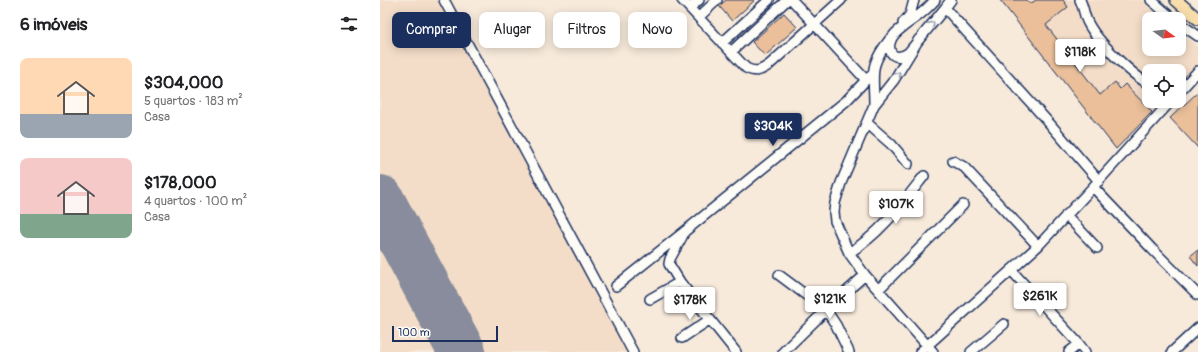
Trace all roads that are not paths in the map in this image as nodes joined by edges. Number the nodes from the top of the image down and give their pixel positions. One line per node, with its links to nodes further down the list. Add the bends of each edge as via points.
1 (444, 0): 60 (street)
2 (682, 0): 15 (street)
3 (698, 0): 15 (street)
4 (717, 0): 19 (street)
5 (769, 0): 26 (street)
6 (787, 0): 27 (street)
7 (792, 0): 21 (street)
8 (841, 0): 21 (street)
9 (914, 0): 23 (street, via 910,15)
10 (935, 0): 23 (street)
11 (951, 0): 16 (street)
12 (1080, 0): 30 (street, via 1084,14 1096,35)
13 (1151, 0): 17 (street)
14 (1176, 0): 18 (main road)
15 (690, 8): 19 (street)
16 (946, 8): 25 (street, one-way to 16); 38 (street, via 1050,124)
17 (1166, 12)
18 (1193, 12): 20 (main road)
19 (699, 18): 26 (street)
20 (1198, 18)
21 (814, 24): 27 (street, via 762,70 753,72 746,68); 29 (street)
22 (1186, 28): 24 (street)
23 (894, 34): 25 (street, via 889,48 894,56 899,57 908,53); 29 (street, via 876,58)
24 (1198, 36)
25 (919, 39): 32 (street, one-way to 25, via 894,80)
26 (722, 43): 27 (street)
27 (731, 52)
28 (1198, 71): 31 (street)
29 (869, 78): 32 (street); 41 (street, via 846,101)
30 (1142, 80)
31 (1186, 84)
32 (874, 105): 34 (street)
33 (1165, 108): 38 (street)
34 (867, 123): 36 (street, via 891,144); 44 (street, via 835,203 835,221)
35 (953, 161): 42 (street, via 964,167)
36 (908, 164)
37 (924, 176): 44 (street, via 875,234)
38 (1096, 184): 40 (street); 51 (street, via 1152,249)
39 (963, 205): 50 (street)
40 (1066, 215): 42 (street); 43 (street)
41 (684, 232): 48 (street, via 669,262); 49 (street)
42 (1038, 246): 45 (street)
43 (1098, 248)
44 (849, 253): 47 (street)
45 (1011, 270): 58 (street); 59 (street)
46 (779, 275): 53 (street)
47 (865, 275): 50 (street); 53 (street)
48 (680, 282): 52 (street); 54 (street)
49 (616, 286)
50 (878, 290): 59 (street)
51 (1198, 295)
52 (650, 299)
53 (826, 310): 62 (street); 63 (street)
54 (709, 320): 57 (street); 61 (street)
55 (1004, 324): 64 (street)
56 (1198, 328): 67 (street)
57 (682, 338)
58 (1079, 344): 65 (street); 66 (street)
59 (926, 350)
60 (633, 352)
61 (736, 352)
62 (783, 352)
63 (849, 352)
64 (971, 352)
65 (1069, 352)
66 (1085, 352)
67 (1172, 352)

